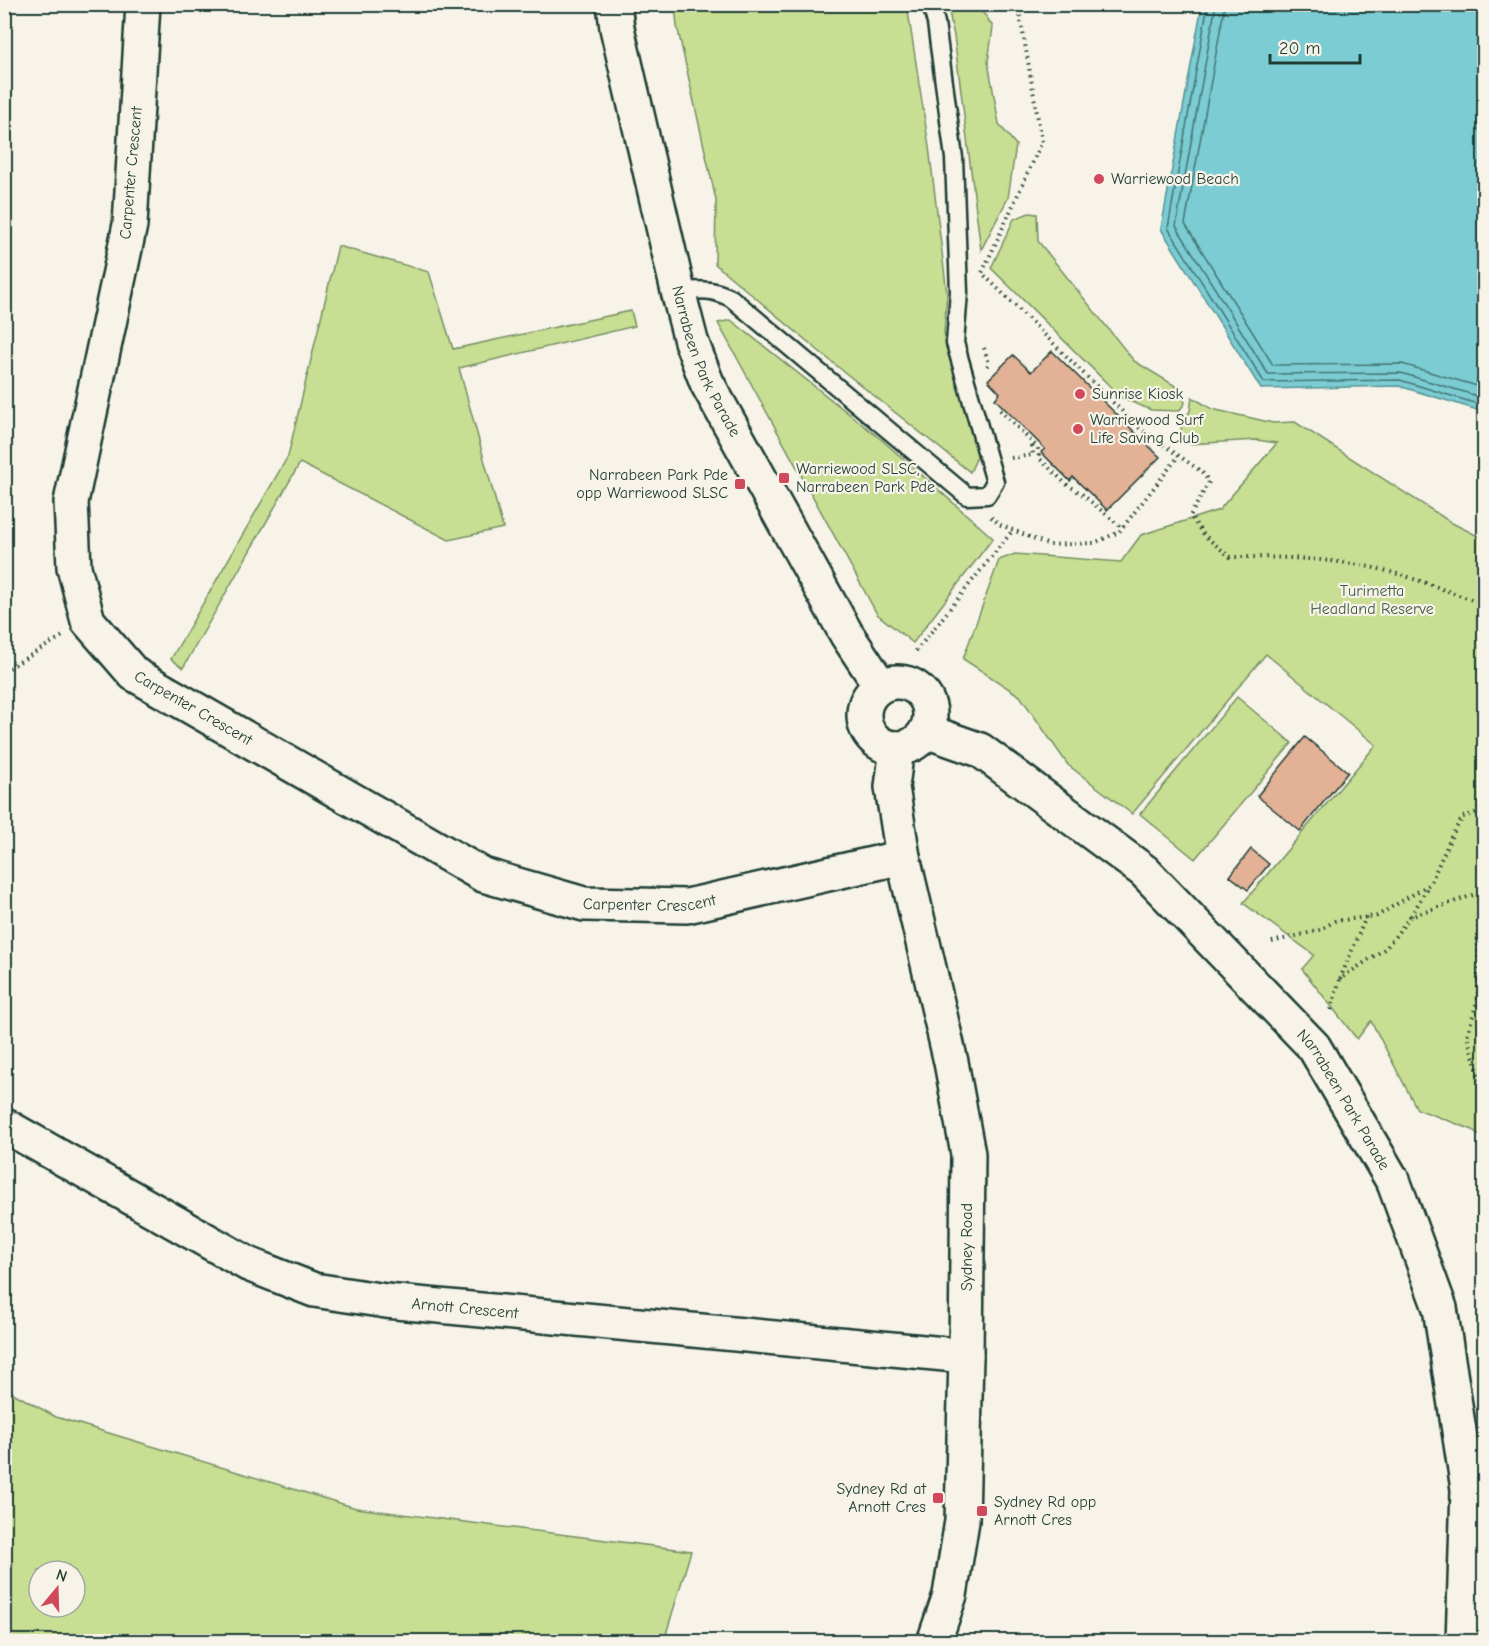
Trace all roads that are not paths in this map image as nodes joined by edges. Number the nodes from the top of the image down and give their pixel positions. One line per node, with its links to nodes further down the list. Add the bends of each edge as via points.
1 (143, 4): 8 (street, Carpenter Crescent, via 130,225 71,502 74,567 88,621 134,674 483,875 584,904 687,906)
2 (614, 4): 4 (street, Narrabeen Park Parade)
3 (931, 4): 4 (lane, via 954,158 959,292 956,343 995,482 987,495 967,496 731,298 705,289)
4 (678, 291): 5 (street, Narrabeen Park Parade, via 707,383 847,635)
5 (880, 685): 6 (street, via 902,682 921,691 930,710); 7 (street, via 866,701 864,723 876,742)
6 (926, 731): 7 (street, via 914,744); 12 (street, Narrabeen Park Parade, via 980,750 1144,871 1314,1047 1395,1183 1440,1308 1468,1489)
7 (897, 748): 8 (street, via 892,788)
8 (903, 856): 10 (street, Sydney Road, via 968,1154)
9 (4, 1125): 10 (street, Arnott Crescent, via 248,1264 314,1290 398,1303)
10 (966, 1356): 11 (street, Sydney Road, via 962,1521 950,1595)
11 (934, 1641)
12 (1463, 1641)

